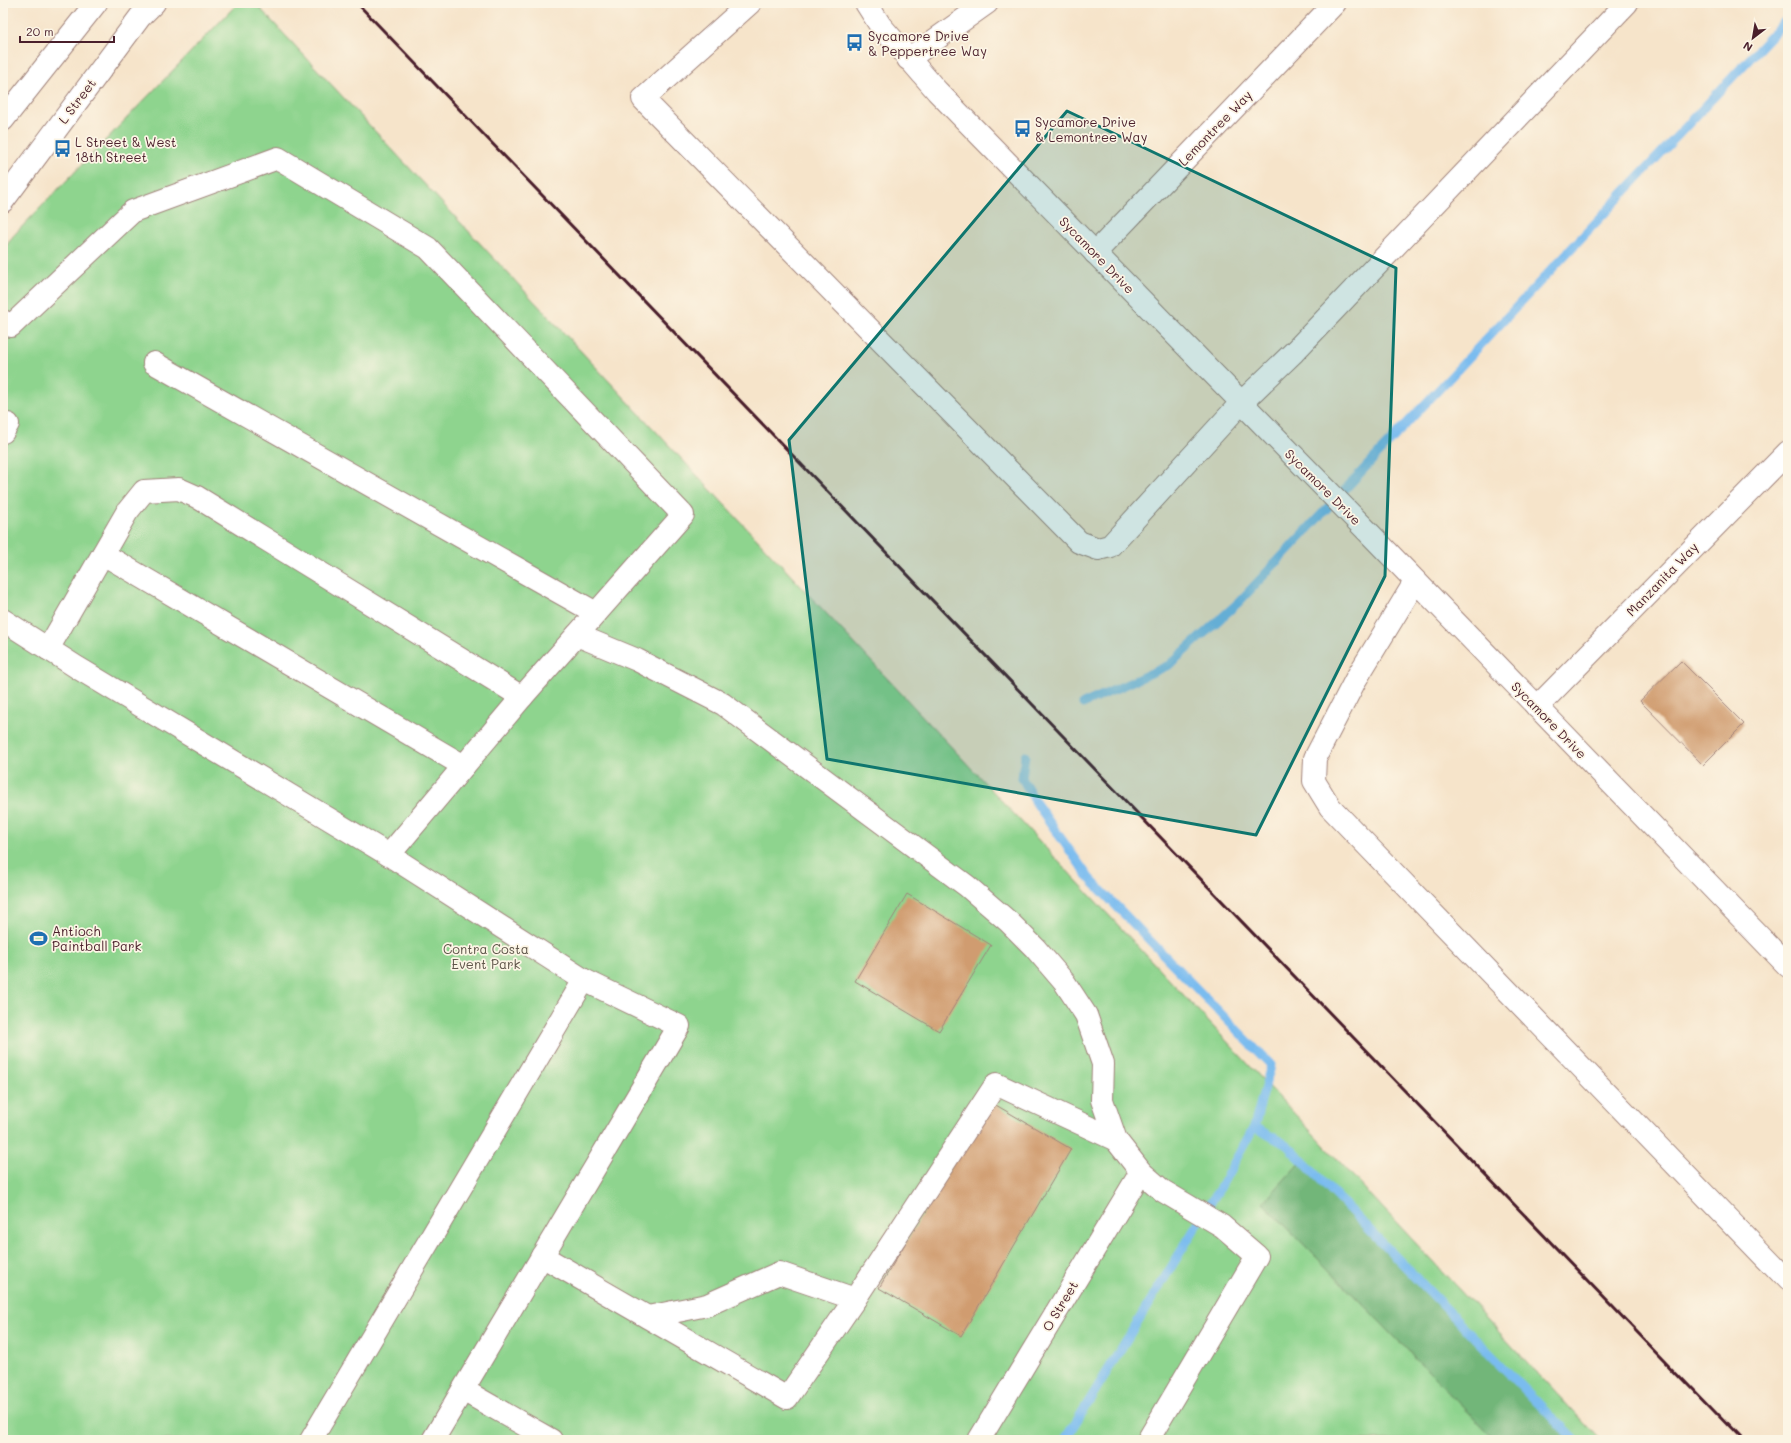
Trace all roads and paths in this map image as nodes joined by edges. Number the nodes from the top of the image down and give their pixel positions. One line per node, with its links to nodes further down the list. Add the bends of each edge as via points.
1 (96, 3): 9 (street)
2 (154, 3): 10 (street, L Street, via 140,17)
3 (750, 3): 14 (street, via 643,99 1079,542 1098,549 1110,546)
4 (866, 3): 8 (street, Sycamore Drive)
5 (987, 3): 8 (street)
6 (1335, 3): 11 (street, Lemontree Way)
7 (1627, 3): 14 (street, via 1294,352)
8 (908, 59): 11 (street, Sycamore Drive)
9 (3, 120)
10 (3, 201)
11 (1095, 253): 14 (street, Sycamore Drive)
12 (3, 321): 18 (street, via 12,326 133,211 278,158 428,248 683,515)
13 (154, 363): 18 (street)
14 (1241, 403): 17 (street, Sycamore Drive)
15 (1788, 452): 23 (street, Manzanita Way)
16 (103, 554): 21 (street); 22 (street, via 127,512 144,490 179,489 197,497); 24 (street)
17 (1415, 582): 23 (street, Sycamore Drive); 31 (street, via 1356,679 1315,758 1314,781 1330,807)
18 (596, 613): 20 (street)
19 (3, 620): 21 (street)
20 (577, 635): 22 (street); 28 (street, via 637,660 723,704 967,886 1009,922 1065,983 1086,1015 1103,1064 1102,1100)
21 (48, 649): 25 (street)
22 (522, 697): 24 (street)
23 (1537, 707): 26 (street, Sycamore Drive)
24 (464, 766): 25 (street)
25 (389, 855): 27 (street)
26 (1788, 966)
27 (584, 980): 30 (street, via 680,1026); 35 (street)
28 (1116, 1140): 29 (street); 32 (street, via 996,1084)
29 (1141, 1172): 38 (street, O Street); 39 (street, via 1163,1191 1222,1226 1257,1256)
30 (542, 1256): 33 (street); 34 (street)
31 (1788, 1281)
32 (855, 1298): 33 (street, via 779,1273 707,1305); 33 (street, via 787,1398)
33 (648, 1317)
34 (463, 1390): 36 (street); 37 (street)
35 (311, 1440)
36 (432, 1440)
37 (551, 1440)
38 (979, 1440)
39 (1148, 1440)

